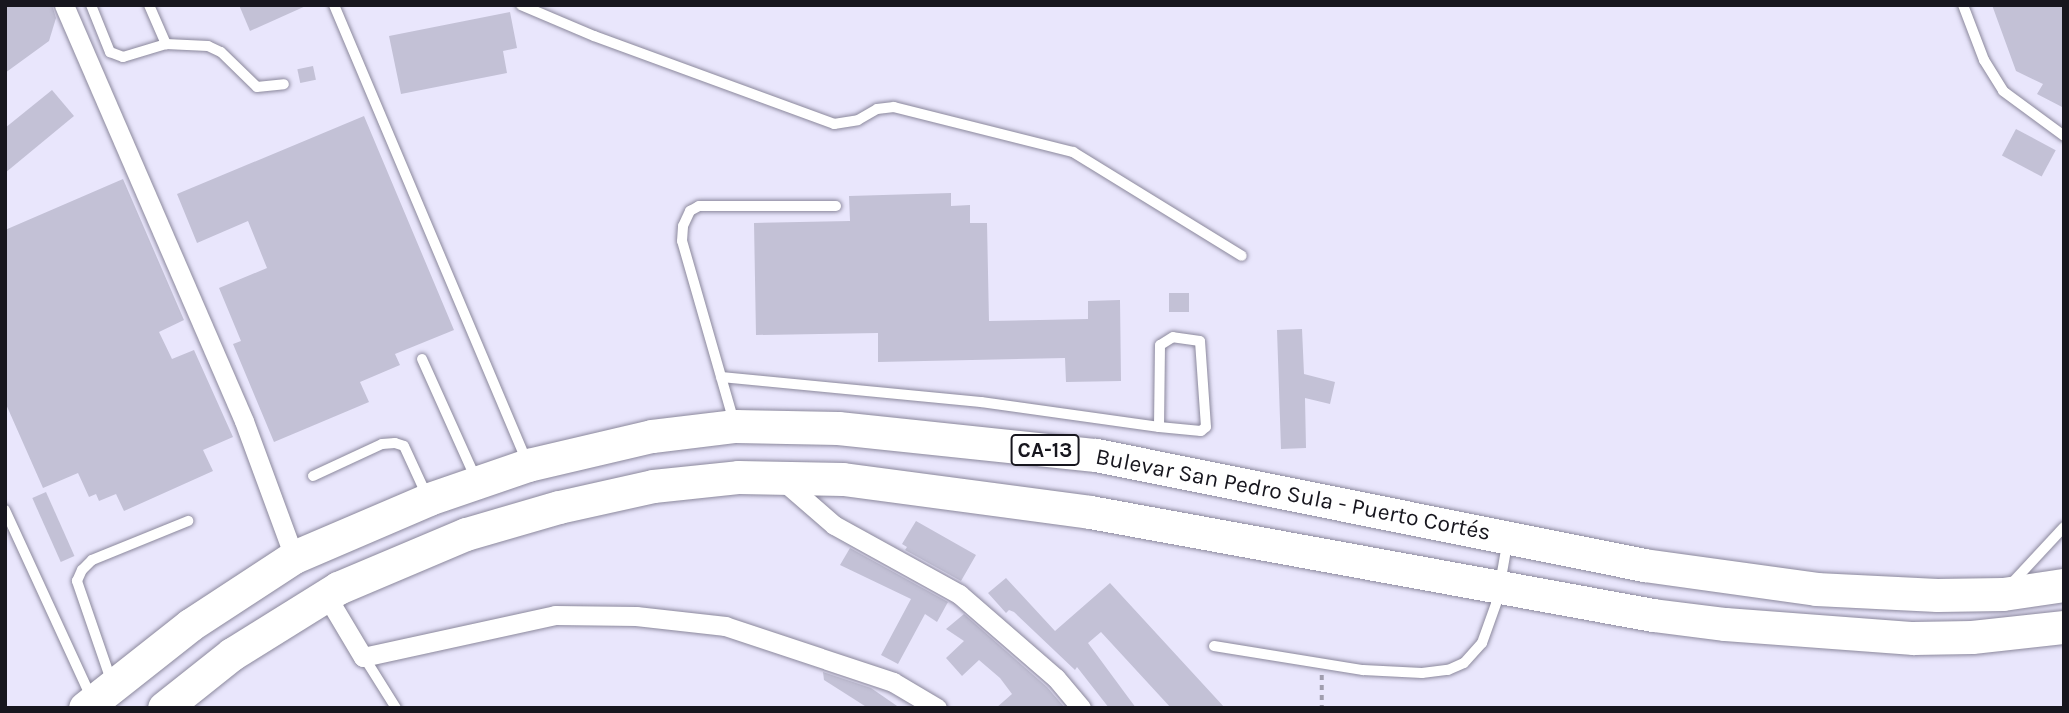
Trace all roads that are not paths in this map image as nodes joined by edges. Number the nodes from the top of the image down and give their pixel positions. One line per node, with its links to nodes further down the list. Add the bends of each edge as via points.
1 (64, 5): 25 (street, via 244,421)
2 (91, 5): 7 (lane, via 110,52 123,57)
3 (149, 5): 7 (lane)
4 (334, 5): 16 (lane)
5 (522, 5): 11 (lane, via 834,124 894,107 1073,152)
6 (1963, 5): 9 (lane, via 1984,60 2003,91)
7 (166, 44): 8 (lane, via 208,46 221,52 257,87)
8 (284, 84)
9 (2064, 136)
10 (836, 206): 13 (lane, via 699,206 690,211 682,241)
11 (1242, 256)
12 (422, 359): 19 (lane)
13 (721, 377): 14 (lane); 15 (lane, via 981,402)
14 (735, 426): 16 (highway, Bulevar San Pedro Sula - Puerto Cortés / CA-13, via 652,436); 24 (highway, Bulevar San Pedro Sula - Puerto Cortés / CA-13, via 838,428 1096,455)
15 (1159, 427): 15 (lane, via 1160,345 1173,337 1200,341 1206,427)
16 (528, 465): 19 (highway, Bulevar San Pedro Sula - Puerto Cortés / CA-13)
17 (313, 476): 20 (lane, via 382,444 395,443 404,446)
18 (777, 476): 26 (highway, CA-13, via 843,479 1090,512); 29 (highway, CA-13, via 653,486 559,507 466,534); 37 (street, via 834,525 959,594 1056,678)
19 (478, 482): 20 (highway, Bulevar San Pedro Sula - Puerto Cortés / CA-13)
20 (429, 499): 25 (highway, Bulevar San Pedro Sula - Puerto Cortés / CA-13)
21 (5, 510): 33 (lane)
22 (188, 522): 33 (lane, via 92,560 82,570 77,581)
23 (2064, 527): 28 (lane)
24 (1508, 537): 26 (lane); 28 (highway, Bulevar San Pedro Sula - Puerto Cortés / CA-13, via 1644,565 1816,589)
25 (294, 557): 33 (highway, Bulevar San Pedro Sula - Puerto Cortés / CA-13, via 190,625)
26 (1500, 585): 30 (highway, CA-13, via 1653,615 1800,631 1913,638); 31 (lane, via 1482,643 1464,663 1448,670 1422,673 1321,663)
27 (2064, 585): 28 (highway, Bulevar San Pedro Sula - Puerto Cortés / CA-13)
28 (2003, 594)
29 (326, 595): 32 (street); 34 (highway, CA-13, via 232,654)
30 (2064, 627)
31 (1214, 646)
32 (363, 657): 35 (lane); 36 (street, via 555,615 636,616 725,626 893,682)
33 (97, 697)
34 (164, 708)
35 (396, 708)
36 (937, 708)
37 (1081, 708)

